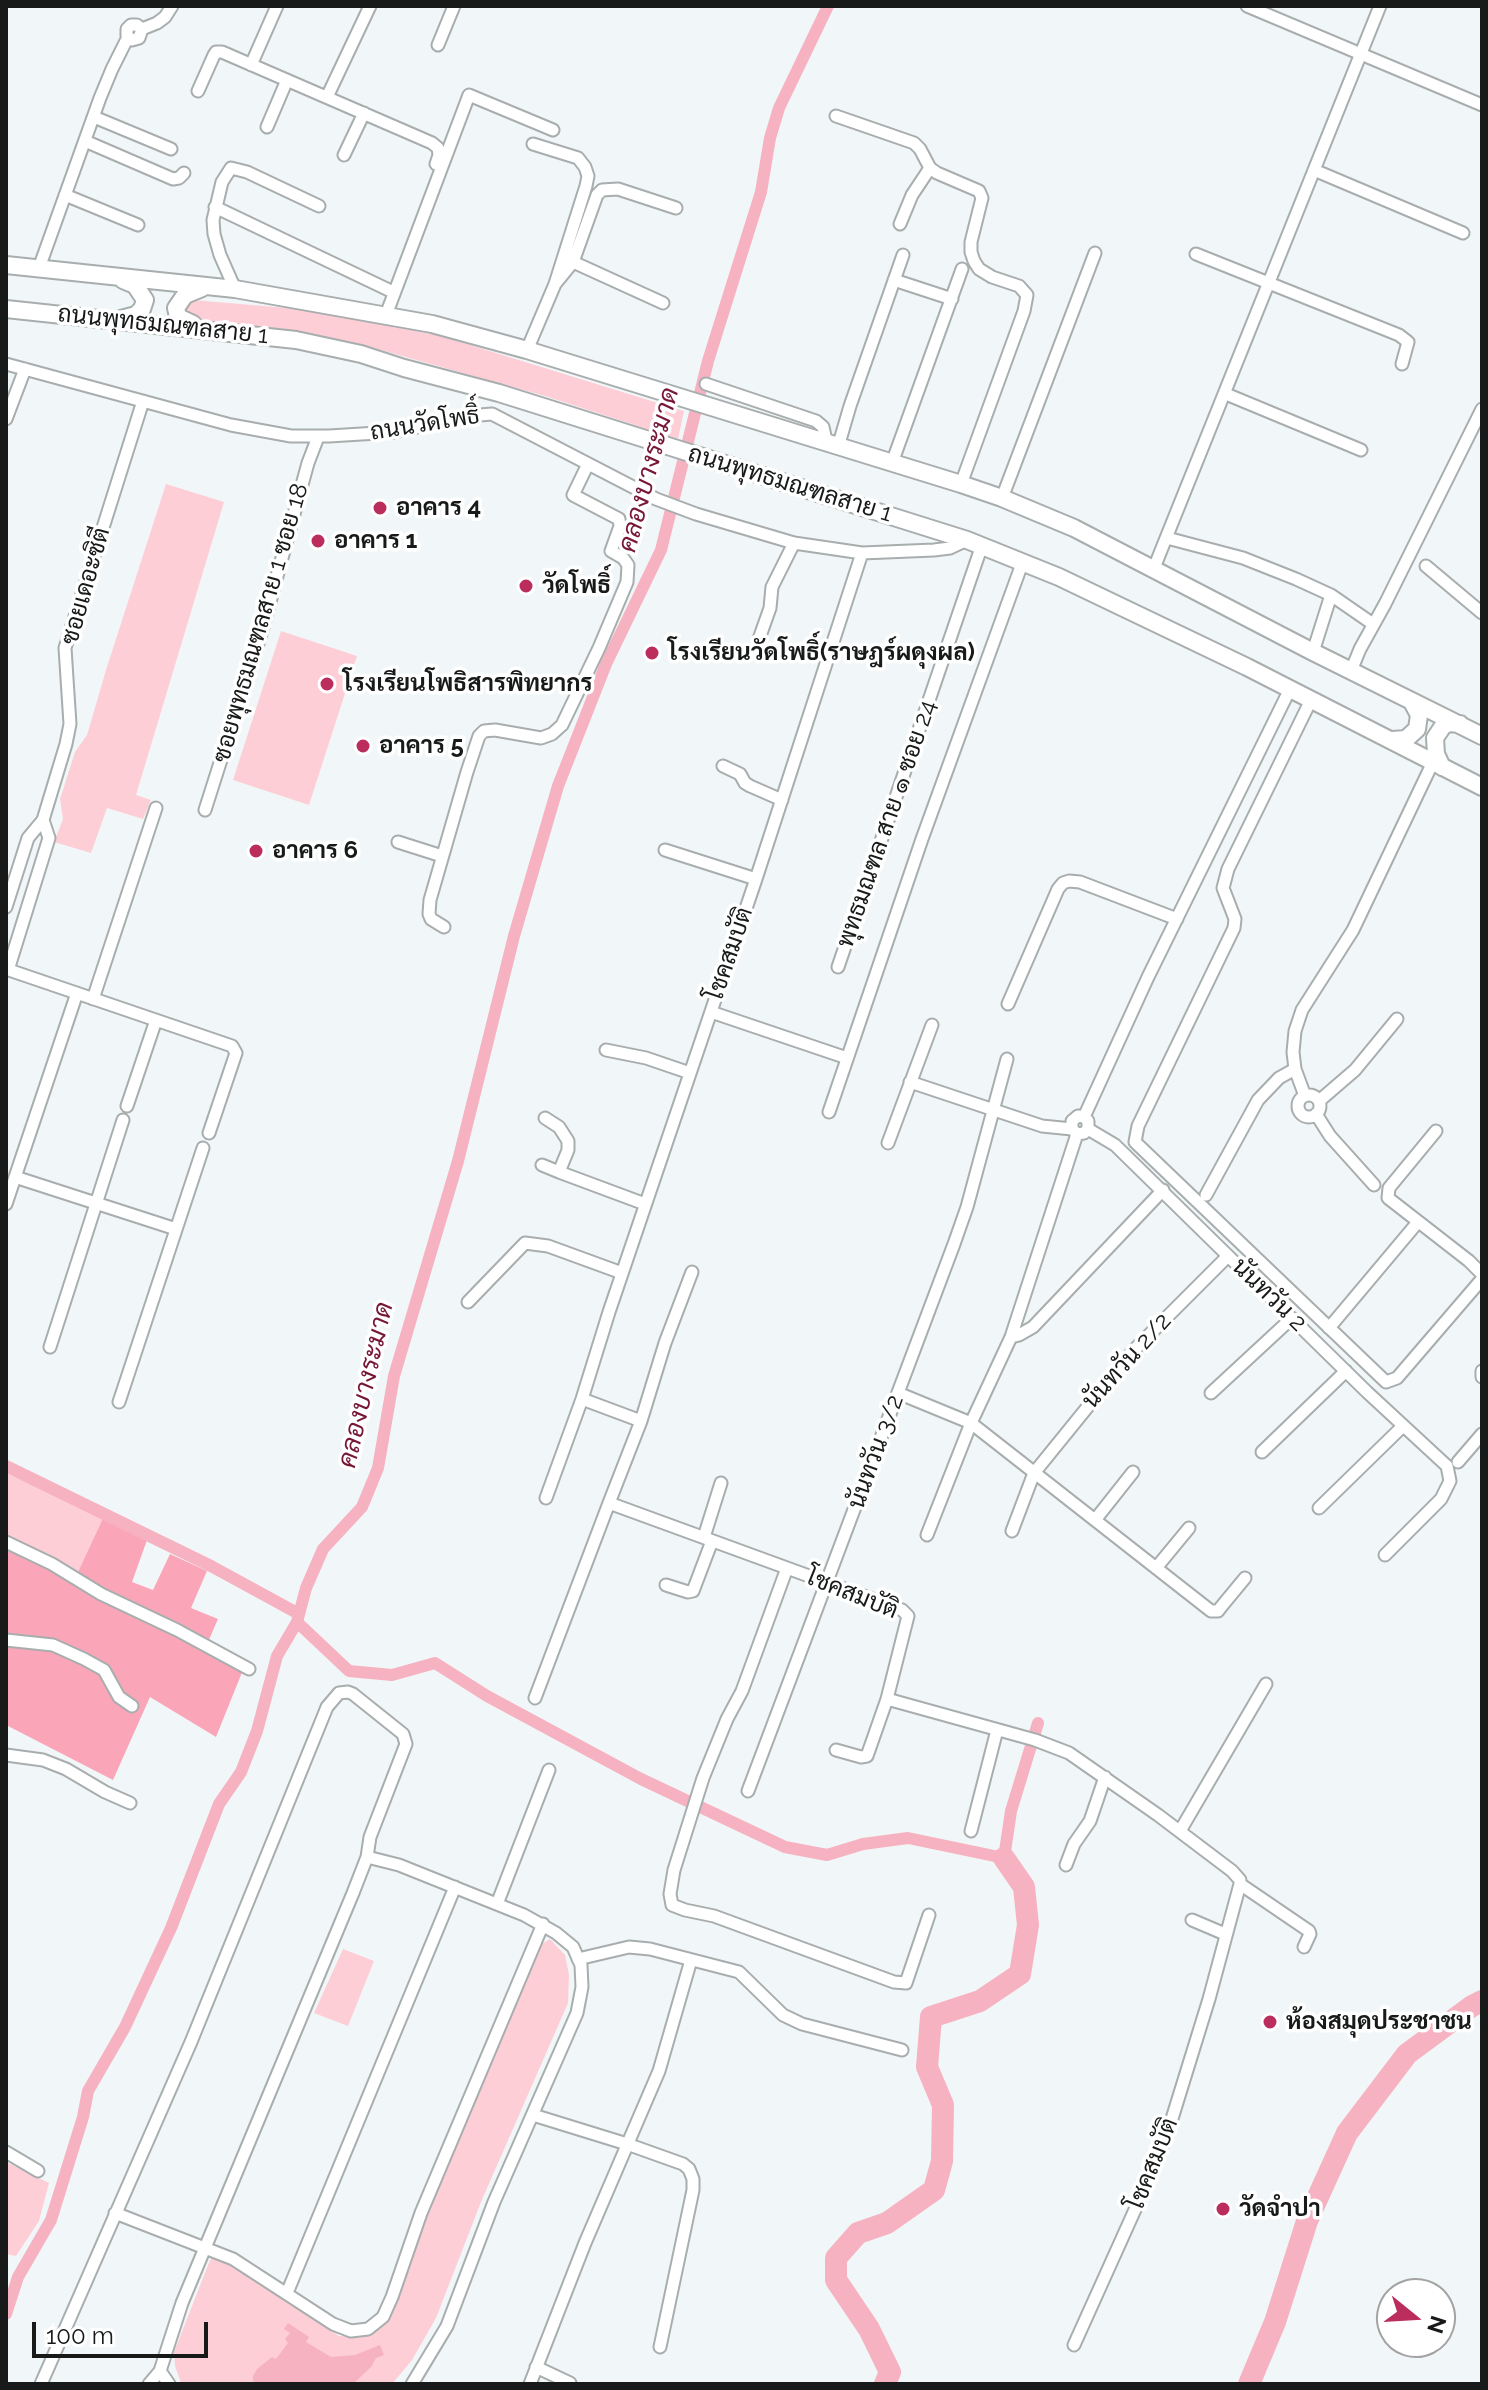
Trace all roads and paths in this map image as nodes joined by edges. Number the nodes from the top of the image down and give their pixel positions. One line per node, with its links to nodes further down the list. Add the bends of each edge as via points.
1 (172, 6): 16 (street, via 137,39 128,37)
2 (277, 6): 9 (street)
3 (370, 6): 12 (street)
4 (454, 6): 7 (street)
5 (1247, 6): 8 (street)
6 (1380, 6): 8 (street)
7 (438, 45)
8 (1361, 54): 13 (street); 24 (street)
9 (251, 65): 10 (street); 11 (street, via 216,52)
10 (287, 80): 12 (street); 17 (street)
11 (198, 91)
12 (327, 97): 14 (street)
13 (1482, 105)
14 (364, 113): 22 (street); 26 (street, via 438,148)
15 (836, 116): 23 (street, via 914,143)
16 (94, 117): 19 (street); 21 (street)
17 (267, 127)
18 (553, 130): 47 (street, via 469,95)
19 (85, 141): 25 (street, via 173,179); 27 (street)
20 (533, 144): 44 (street, via 578,158 588,176)
21 (171, 149)
22 (344, 155)
23 (930, 168): 31 (street); 70 (street, via 981,194 971,242 974,261 979,269 1019,286 1027,295)
24 (1314, 170): 33 (street); 43 (street)
25 (184, 173)
26 (431, 180)
27 (65, 195): 32 (street); 39 (street)
28 (319, 206): 29 (street, via 231,168)
29 (215, 207): 46 (street, via 214,234); 47 (street)
30 (676, 208): 37 (street, via 618,189 602,190)
31 (900, 224)
32 (138, 225)
33 (1463, 233)
34 (1095, 253): 71 (street)
35 (1196, 254): 43 (street)
36 (903, 255): 42 (street)
37 (573, 262): 44 (street); 49 (street)
38 (6, 265): 39 (main road, ถนนพุทธมณฑลสาย 1)
39 (39, 268): 41 (main road, ถนนพุทธมณฑลสาย 1)
40 (962, 269): 48 (street)
41 (111, 275): 45 (main road, ถนนพุทธมณฑลสาย 1); 52 (main road, via 135,285 145,300 136,315)
42 (894, 280): 48 (street); 66 (street)
43 (1270, 282): 56 (street, via 1406,339); 60 (street)
44 (555, 284): 54 (street)
45 (206, 286): 46 (main road, ถนนพุทธมณฑลสาย 1); 53 (main road, via 185,295 176,308 178,317)
46 (235, 289): 51 (main road, ถนนพุทธมณฑลสาย 1)
47 (393, 292): 51 (street)
48 (952, 299): 68 (street)
49 (663, 303)
50 (6, 309): 52 (main road, ถนนพุทธมณฑลสาย 1)
51 (386, 315): 54 (main road, ถนนพุทธมณฑลสาย 1)
52 (119, 319): 53 (main road, ถนนพุทธมณฑลสาย 1)
53 (206, 329): 59 (main road, ถนนพุทธมณฑลสาย 1, via 361,354)
54 (527, 350): 66 (main road, ถนนพุทธมณฑลสาย 1)
55 (6, 364): 57 (street, ถนนวัดโพธิ์)
56 (1402, 364)
57 (25, 369): 61 (street, ถนนวัดโพธิ์); 64 (street)
58 (706, 384): 66 (street, via 816,421)
59 (499, 393): 63 (street); 73 (main road, ถนนพุทธมณฑลสาย 1)
60 (1226, 394): 67 (street); 72 (street)
61 (143, 401): 65 (street, ถนนวัดโพธิ์, via 231,425); 97 (street, ซอยเดอะซิตี, via 65,648 70,724)
62 (1482, 409): 81 (street)
63 (492, 414): 65 (street, ถนนวัดโพธิ์, via 394,432); 69 (street, ถนนวัดโพธิ์)
64 (6, 419)
65 (318, 437): 96 (street, ซอยพุทธมณฑลสาย 1 ซอย 18)
66 (830, 445): 68 (main road, ถนนพุทธมณฑลสาย 1)
67 (1361, 450)
68 (892, 463): 70 (main road, ถนนพุทธมณฑลสาย 1)
69 (588, 464): 74 (street, ถนนวัดโพธิ์, via 656,499); 100 (street, via 573,495 619,519 611,551 628,565 627,582 562,725 541,738 489,729 479,736)
70 (961, 484): 71 (main road, ถนนพุทธมณฑลสาย 1)
71 (1002, 498): 78 (main road, ถนนพุทธมณฑลสาย 1)
72 (1167, 538): 78 (street); 79 (street, via 1243,558)
73 (975, 542): 75 (street, ถนนวัดโพธิ์); 76 (main road, ถนนพุทธมณฑลสาย 1); 105 (street, พุทธมณฑล สาย ๑ ซอย 24)
74 (794, 543): 75 (street, ถนนวัดโพธิ์); 82 (street, via 772,587)
75 (862, 553): 94 (street, โชคสมบัติ)
76 (1023, 561): 85 (main road, ถนนพุทธมณฑลสาย 1); 115 (street)
77 (1426, 566): 80 (street)
78 (1154, 568): 83 (main road, ถนนพุทธมณฑลสาย 1)
79 (1331, 595): 81 (street); 83 (street)
80 (1482, 613)
81 (1373, 624): 84 (street)
82 (759, 639)
83 (1313, 652): 84 (main road, ถนนพุทธมณฑลสาย 1)
84 (1351, 671): 87 (main road, ถนนพุทธมณฑลสาย 1)
85 (1290, 689): 86 (main road, ถนนพุทธมณฑลสาย 1); 103 (street)
86 (1311, 700): 90 (main road, ถนนพุทธมณฑลสาย 1); 150 (street, via 1223,881 1234,928 1135,1135 1139,1147)
87 (1412, 702): 88 (main road, ถนนพุทธมณฑลสาย 1); 90 (main road, via 1419,715 1417,729 1406,739)
88 (1460, 724): 89 (main road, ถนนพุทธมณฑลสาย 1); 91 (main road, via 1443,726 1435,738)
89 (1482, 736)
90 (1392, 740): 91 (main road, ถนนพุทธมณฑลสาย 1)
91 (1438, 764): 93 (main road, ถนนพุทธมณฑลสาย 1); 117 (street, via 1353,930 1302,1010 1295,1031)
92 (723, 766): 94 (street)
93 (1482, 787)
94 (782, 800): 101 (street, โชคสมบัติ)
95 (156, 808): 108 (street)
96 (205, 810)
97 (43, 820): 102 (street, ซอยเดอะซิตี, via 28,838); 106 (street, ซอยเดอะซิตี, via 49,838)
98 (398, 842): 100 (street)
99 (665, 850): 101 (street)
100 (442, 856): 104 (street, via 429,914)
101 (756, 879): 110 (street, โชคสมบัติ)
102 (6, 907)
103 (1177, 919): 109 (street, via 1080,882 1063,883); 128 (street, via 1084,1117 1088,1121)
104 (444, 927)
105 (838, 967)
106 (7, 970): 107 (street)
107 (77, 993): 108 (street); 135 (street)
108 (93, 999): 112 (street)
109 (1008, 1004)
110 (711, 1012): 115 (street); 118 (street, โชคสมบัติ)
111 (1397, 1019): 121 (street, via 1355,1070)
112 (156, 1020): 122 (street); 130 (street, via 227,1044 236,1053)
113 (932, 1025): 119 (street)
114 (606, 1050): 118 (street)
115 (847, 1058): 124 (street)
116 (1007, 1059): 123 (street, นันทวัน 3/2)
117 (1295, 1069): 120 (street); 138 (street, via 1258,1100)
118 (690, 1073): 141 (street, โชคสมบัติ)
119 (910, 1082): 123 (street); 131 (street)
120 (1305, 1096): 121 (street); 125 (street, via 1300,1112)
121 (1319, 1101): 125 (street)
122 (127, 1106)
123 (993, 1110): 128 (street, via 1042,1126); 156 (street, นันทวัน 3/2, via 967,1207)
124 (829, 1112)
125 (1316, 1114): 136 (street)
126 (545, 1118): 134 (street, via 568,1141)
127 (123, 1120): 140 (street)
128 (1079, 1130): 137 (street, นันทวัน 2, via 1115,1145); 151 (street)
129 (1436, 1131): 142 (street, via 1388,1193)
130 (209, 1133)
131 (888, 1143)
132 (203, 1148): 143 (street)
133 (542, 1165): 134 (street)
134 (559, 1172): 141 (street)
135 (15, 1177): 139 (street); 140 (street)
136 (1374, 1185)
137 (1163, 1190): 144 (street, นันทวัน 2); 151 (street, via 1033,1327)
138 (1206, 1195)
139 (6, 1204)
140 (96, 1204): 143 (street); 152 (street)
141 (645, 1204): 146 (street, โชคสมบัติ)
142 (1418, 1222): 147 (street); 150 (street)
143 (176, 1229): 159 (street)
144 (1228, 1256): 149 (street, นันทวัน 2); 167 (street, นันทวัน 2/2, via 1133,1351)
145 (692, 1272): 160 (street)
146 (622, 1273): 148 (street, via 525,1243); 158 (street, โชคสมบัติ)
147 (1482, 1276): 150 (street, via 1392,1382 1382,1379)
148 (468, 1302)
149 (1292, 1318): 153 (street, นันทวัน 2); 157 (street)
150 (1329, 1328)
151 (1011, 1337): 161 (street)
152 (50, 1347)
153 (1346, 1371): 162 (street, นันทวัน 2); 164 (street)
154 (1482, 1371): 155 (street)
155 (1482, 1377)
156 (898, 1393): 161 (street); 182 (street, นันทวัน 3/2)
157 (1211, 1393)
158 (582, 1399): 160 (street); 169 (street, โชคสมบัติ)
159 (119, 1402)
160 (641, 1421): 170 (street)
161 (971, 1423): 167 (street); 175 (street)
162 (1403, 1426): 165 (street, นันทวัน 2); 171 (street)
163 (1482, 1434): 165 (street)
164 (1262, 1452)
165 (1452, 1464): 178 (street, via 1441,1499)
166 (1133, 1472): 172 (street)
167 (1034, 1473): 172 (street); 174 (street, นันทวัน 2/2)
168 (721, 1483): 176 (street)
169 (546, 1498)
170 (609, 1503): 176 (street, โชคสมบัติ); 187 (street)
171 (1319, 1508)
172 (1095, 1520): 180 (street)
173 (1189, 1528): 180 (street)
174 (1012, 1531)
175 (927, 1535)
176 (708, 1539): 179 (street, โชคสมบัติ); 183 (street, via 693,1591)
177 (7, 1544): 185 (street)
178 (1385, 1555)
179 (787, 1568): 182 (street, โชคสมบัติ); 204 (street, via 703,1779 674,1870 672,1905 906,1983)
180 (1156, 1568): 181 (street, via 1214,1612)
181 (1245, 1578)
182 (828, 1584): 188 (street, โชคสมบัติ, via 908,1616); 195 (street, นันทวัน 3/2)
183 (666, 1585)
184 (6, 1640): 189 (street, via 53,1645 84,1659 104,1670 119,1697)
185 (249, 1669)
186 (1266, 1684): 198 (street)
187 (535, 1698)
188 (887, 1699): 190 (street); 191 (street, via 867,1756)
189 (132, 1706)
190 (997, 1730): 194 (street, via 1069,1753); 197 (street)
191 (836, 1750)
192 (6, 1755): 196 (street, via 43,1760)
193 (549, 1770): 203 (street)
194 (1105, 1777): 198 (street); 200 (street, via 1090,1821)
195 (748, 1791)
196 (130, 1803)
197 (971, 1831)
198 (1180, 1831): 201 (street, via 1232,1871)
199 (367, 1857): 202 (street); 216 (street, via 406,1744 403,1734 353,1694 342,1692 327,1707 191,2042); 217 (street)
200 (1066, 1865)
201 (1240, 1884): 207 (street, โชคสมบัติ); 208 (street, via 1309,1931)
202 (455, 1887): 203 (street); 218 (street)
203 (497, 1904): 206 (street)
204 (929, 1915)
205 (1192, 1920): 207 (street)
206 (543, 1924): 209 (street, via 573,1947); 218 (street, via 421,2213 383,2317 368,2329 351,2331)
207 (1225, 1934): 219 (street, โชคสมบัติ, via 1156,2163)
208 (1304, 1947)
209 (578, 1959): 210 (street, via 629,1947); 212 (street, via 582,1987 577,2013)
210 (691, 1960): 211 (street, via 739,1972 783,2015 802,2024); 213 (street, via 659,2071)
211 (902, 2050)
212 (533, 2115): 213 (street); 227 (street, via 447,2326)
213 (627, 2144): 220 (street, via 683,2164 693,2179); 221 (street)
214 (6, 2152): 215 (street)
215 (38, 2171)
216 (115, 2213): 217 (street); 224 (street)
217 (205, 2247): 218 (street); 222 (street)
218 (287, 2293)
219 (1074, 2345)
220 (660, 2347)
221 (536, 2367): 223 (street); 228 (street)
222 (160, 2371): 225 (street); 226 (street)
223 (570, 2383)
224 (41, 2384)
225 (149, 2384)
226 (169, 2384)
227 (412, 2384)
228 (530, 2384)

